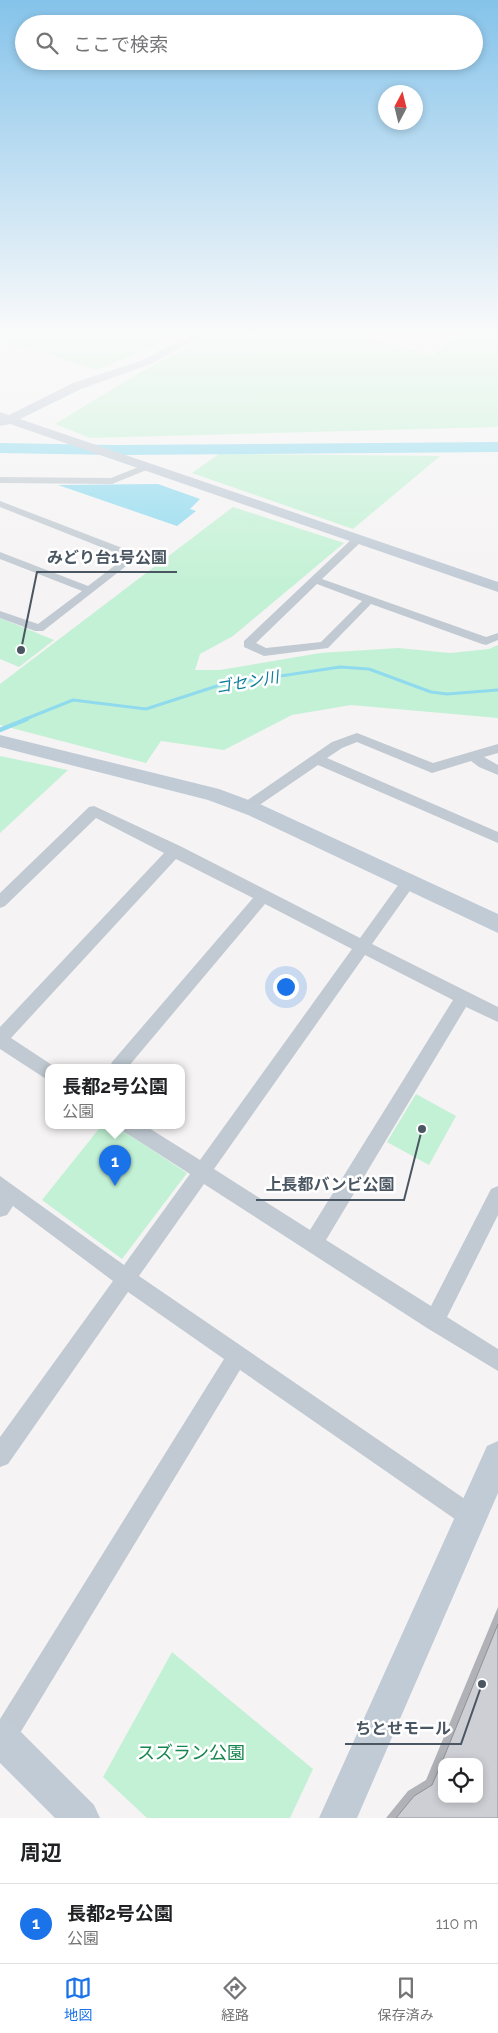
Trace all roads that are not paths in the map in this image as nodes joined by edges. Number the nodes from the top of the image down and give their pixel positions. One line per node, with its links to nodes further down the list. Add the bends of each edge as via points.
1 (3, 420): 2 (street)
2 (146, 467): 3 (street, via 112,481); 5 (street)
3 (0, 480)
4 (0, 504): 9 (street, via 134,556)
5 (358, 539): 7 (street); 8 (street)
6 (0, 554): 9 (street)
7 (315, 580): 10 (street); 10 (street, via 248,644 264,652 324,645)
8 (498, 587)
9 (90, 590): 11 (street, via 39,629)
10 (370, 599): 12 (street, via 486,641)
11 (0, 614)
12 (498, 636)
13 (0, 741): 18 (street, via 212,794)
14 (498, 748): 15 (street)
15 (474, 756): 16 (street, via 432,768 356,737); 17 (street)
16 (317, 759): 18 (street); 19 (street)
17 (498, 770)
18 (247, 807): 21 (street)
19 (498, 838)
20 (175, 850): 22 (street); 23 (street, via 94,811); 28 (street)
21 (409, 882): 24 (street); 25 (street)
22 (262, 897): 25 (street); 29 (street)
23 (0, 902)
24 (498, 924)
25 (363, 946): 26 (street); 32 (street)
26 (463, 997): 27 (street); 35 (street)
27 (498, 1015)
28 (0, 1039): 30 (street)
29 (121, 1064)
30 (45, 1069)
31 (136, 1129): 32 (street)
32 (202, 1172): 35 (street); 36 (street)
33 (498, 1195): 37 (street)
34 (4, 1196): 36 (street)
35 (313, 1243): 37 (street)
36 (126, 1279): 38 (street); 40 (street)
37 (434, 1320): 39 (street)
38 (237, 1356): 42 (street); 43 (street)
39 (498, 1362)
40 (0, 1456)
41 (498, 1457): 42 (street)
42 (470, 1516): 45 (street)
43 (1, 1738): 44 (street)
44 (81, 1818)
45 (338, 1818)

